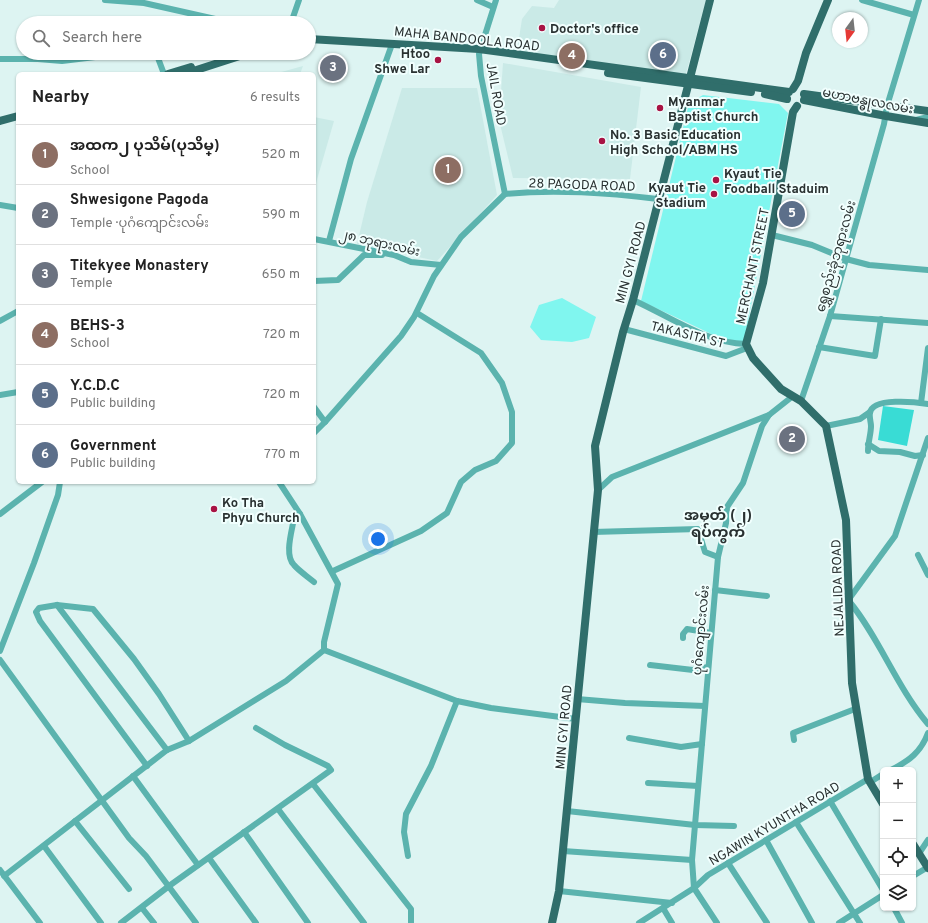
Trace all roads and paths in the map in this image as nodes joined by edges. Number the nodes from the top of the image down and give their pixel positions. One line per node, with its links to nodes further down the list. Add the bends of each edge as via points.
1 (105, 0): 9 (street)
2 (299, 0): 13 (street)
3 (477, 0): 10 (street)
4 (496, 0): 10 (street, JAIL ROAD)
5 (710, 0): 28 (main road, MIN GYI ROAD)
6 (828, 0): 29 (main road, MERCHANT STREET, via 806,54)
7 (862, 0): 11 (street)
8 (919, 0): 11 (street, ရွှေစည်းခုံဘုရားလမ်း)
9 (142, 2): 12 (street)
10 (493, 7): 17 (street, JAIL ROAD)
11 (914, 15): 30 (street, ရွှေစည်းခုံဘုရားလမ်း)
12 (203, 16)
13 (293, 16)
14 (316, 39): 17 (main road, MAHA BANDOOLA ROAD)
15 (316, 43): 16 (main road, MAHA BANDOOLA ROAD)
16 (391, 47): 17 (main road, MAHA BANDOOLA ROAD); 43 (street, via 351,158)
17 (479, 52): 28 (main road, MAHA BANDOOLA ROAD); 37 (street, JAIL ROAD, via 481,76)
18 (0, 59): 19 (street)
19 (16, 59)
20 (50, 60): 21 (street)
21 (70, 60)
22 (159, 60): 25 (street)
23 (211, 60): 26 (main road)
24 (227, 60): 27 (main road)
25 (163, 72)
26 (174, 72)
27 (190, 72)
28 (688, 81): 29 (main road, MAHA BANDOOLA ROAD); 38 (main road, MIN GYI ROAD)
29 (795, 97): 30 (main road); 32 (main road, မဟာဗန္ဓုလလမ်း); 41 (main road, MERCHANT STREET)
30 (887, 106): 32 (street, ရွှေစည်းခုံဘုရားလမ်း); 33 (main road, via 916,109)
31 (16, 116): 34 (main road)
32 (886, 116): 33 (main road, မဟာဗန္ဓုလလမ်း, via 914,120); 45 (street, ရွှေစည်းခုံဘုရားလမ်း)
33 (928, 117)
34 (0, 120)
35 (16, 121): 36 (main road)
36 (0, 125)
37 (505, 194): 38 (street, 28 PAGODA ROAD, via 558,192); 46 (street, via 461,237)
38 (658, 199): 49 (main road, MIN GYI ROAD)
39 (0, 205): 40 (street)
40 (16, 208)
41 (772, 235): 45 (street, via 812,245); 57 (main road, MERCHANT STREET)
42 (316, 239): 43 (street, ၂၈ ဘုရားလမ်း)
43 (329, 241): 44 (street, ၂၈ ဘုရားလမ်း)
44 (394, 256): 46 (street, ၂၈ ဘုရားလမ်း, via 410,262); 48 (street, via 364,255 338,280)
45 (846, 259): 47 (street, via 869,265); 52 (street, ရွှေစည်းခုံဘုရားလမ်း)
46 (441, 265): 51 (street)
47 (928, 270)
48 (316, 281)
49 (633, 300): 56 (main road, MIN GYI ROAD); 57 (street, via 713,338)
50 (16, 312): 54 (street)
51 (417, 313): 70 (street, via 402,336); 84 (street, via 481,353 502,383 512,412 512,443 496,461 474,470 461,482 447,513 421,531)
52 (830, 316): 53 (street); 58 (street, ရွှေစည်းခုံဘုရားလမ်း)
53 (881, 320): 55 (street); 58 (street, via 875,356)
54 (0, 321)
55 (928, 323)
56 (624, 329): 57 (street, TAKASITA ST, via 726,356); 78 (main road, MIN GYI ROAD, via 595,446)
57 (747, 346): 63 (main road, via 753,358 781,389)
58 (819, 347): 64 (street, ရွှေစည်းခုံဘုရားလမ်း)
59 (928, 348): 60 (street)
60 (926, 368): 65 (street)
61 (16, 392): 62 (street)
62 (0, 395)
63 (793, 396): 64 (main road); 69 (street, ပုဂံကျောင်းလမ်း)
64 (801, 401): 71 (main road)
65 (921, 403): 66 (street); 68 (street, via 878,403)
66 (928, 404)
67 (316, 411): 70 (street)
68 (870, 412): 71 (street, via 860,419); 74 (street, via 868,448 915,456)
69 (769, 415): 78 (street, via 612,477); 83 (street, ပုဂံကျောင်းလမ်း, via 762,426 743,483 726,507 726,523)
70 (325, 422): 72 (street)
71 (826, 426): 89 (main road, NEJALIDA ROAD, via 846,520)
72 (316, 430)
73 (928, 438): 74 (street)
74 (923, 455): 89 (street, via 895,536)
75 (39, 484): 79 (street)
76 (60, 484): 94 (street, via 37,555)
77 (280, 484): 80 (street)
78 (598, 490): 81 (main road, MIN GYI ROAD)
79 (0, 514)
80 (300, 514): 84 (street); 86 (street, via 294,518 290,554 293,564)
81 (593, 532): 83 (street, via 698,529 705,552); 98 (main road, MIN GYI ROAD)
82 (918, 555): 85 (street)
83 (718, 557): 87 (street, ပုဂံကျောင်းလမ်း)
84 (333, 571): 93 (street, via 338,584)
85 (928, 575)
86 (314, 582)
87 (715, 590): 88 (street); 91 (street, ပုဂံကျောင်းလမ်း)
88 (767, 596)
89 (849, 600): 101 (main road, NEJALIDA ROAD, via 852,682); 103 (street, via 865,620 903,692)
90 (57, 605): 107 (street, via 93,609 138,665); 110 (street); 111 (street, via 39,608 36,612 40,621)
91 (711, 633): 92 (street, via 687,629); 97 (street, ပုဂံကျောင်းလမ်း)
92 (683, 638)
93 (324, 650): 99 (street); 107 (street, via 286,681)
94 (0, 651)
95 (0, 660): 119 (street)
96 (650, 665): 97 (street, via 693,670)
97 (708, 667): 100 (street, ပုဂံကျောင်းလမ်း)
98 (577, 698): 100 (street); 102 (main road, MIN GYI ROAD)
99 (457, 701): 102 (street); 135 (street, via 431,766 406,814 404,832)
100 (705, 706): 109 (street, ပုဂံကျောင်းလမ်း)
101 (856, 709): 108 (street, via 792,733); 115 (main road, NEJALIDA ROAD)
102 (576, 719): 123 (main road, MIN GYI ROAD)
103 (928, 724)
104 (256, 728): 117 (street, via 328,766 331,770)
105 (928, 733): 112 (street, via 914,756)
106 (629, 738): 109 (street, via 681,747)
107 (188, 740): 110 (street)
108 (794, 740)
109 (702, 744): 118 (street, ပုဂံကျောင်းလမ်း)
110 (167, 750): 111 (street)
111 (147, 766): 113 (street)
112 (896, 767)
113 (133, 776): 119 (street); 139 (street)
114 (880, 776): 115 (street, NGAWIN KYUNTHA ROAD, via 872,781)
115 (868, 779): 120 (street, NGAWIN KYUNTHA ROAD); 121 (main road, NEJALIDA ROAD)
116 (648, 783): 118 (street)
117 (314, 784): 122 (street); 162 (street, via 411,909)
118 (698, 786): 126 (street, ပုဂံကျောင်းလမ်း)
119 (102, 800): 124 (street); 144 (street, via 129,838)
120 (830, 801): 125 (street, NGAWIN KYUNTHA ROAD); 143 (street)
121 (882, 803)
122 (278, 809): 128 (street); 161 (street)
123 (567, 811): 126 (street); 133 (main road, MIN GYI ROAD)
124 (75, 821): 131 (street); 146 (street)
125 (796, 822): 129 (street, NGAWIN KYUNTHA ROAD); 153 (street)
126 (696, 825): 127 (street); 137 (street, ပုဂံကျောင်းလမ်း)
127 (734, 826)
128 (244, 832): 136 (street); 160 (street)
129 (766, 840): 138 (street, NGAWIN KYUNTHA ROAD); 168 (street)
130 (928, 840): 134 (street)
131 (44, 846): 141 (street); 155 (street)
132 (916, 847): 134 (main road)
133 (563, 851): 137 (street); 147 (main road, MIN GYI ROAD)
134 (920, 852): 140 (main road)
135 (408, 856)
136 (210, 858): 139 (street); 159 (street)
137 (692, 860): 145 (street, ပုဂံကျောင်းလမ်း)
138 (728, 863): 145 (street, NGAWIN KYUNTHA ROAD, via 708,875); 167 (street)
139 (198, 865): 144 (street)
140 (928, 868): 142 (street)
141 (2, 873): 154 (street)
142 (915, 875)
143 (880, 885)
144 (169, 886): 150 (street); 158 (street)
145 (694, 888): 149 (street, NGAWIN KYUNTHA ROAD); 166 (street)
146 (130, 889)
147 (559, 891): 149 (street); 163 (main road, MIN GYI ROAD)
148 (880, 897): 153 (street)
149 (672, 903): 151 (street, NGAWIN KYUNTHA ROAD)
150 (142, 908): 156 (street); 157 (street)
151 (662, 908): 164 (street, NGAWIN KYUNTHA ROAD); 165 (street)
152 (896, 911): 171 (street)
153 (854, 914): 169 (street); 170 (street)
154 (40, 923)
155 (101, 923)
156 (121, 923)
157 (154, 923)
158 (196, 923)
159 (256, 923)
160 (308, 923)
161 (364, 923)
162 (411, 923)
163 (552, 923)
164 (638, 923)
165 (672, 923)
166 (717, 923)
167 (767, 923)
168 (812, 923)
169 (839, 923)
170 (860, 923)
171 (902, 923)

